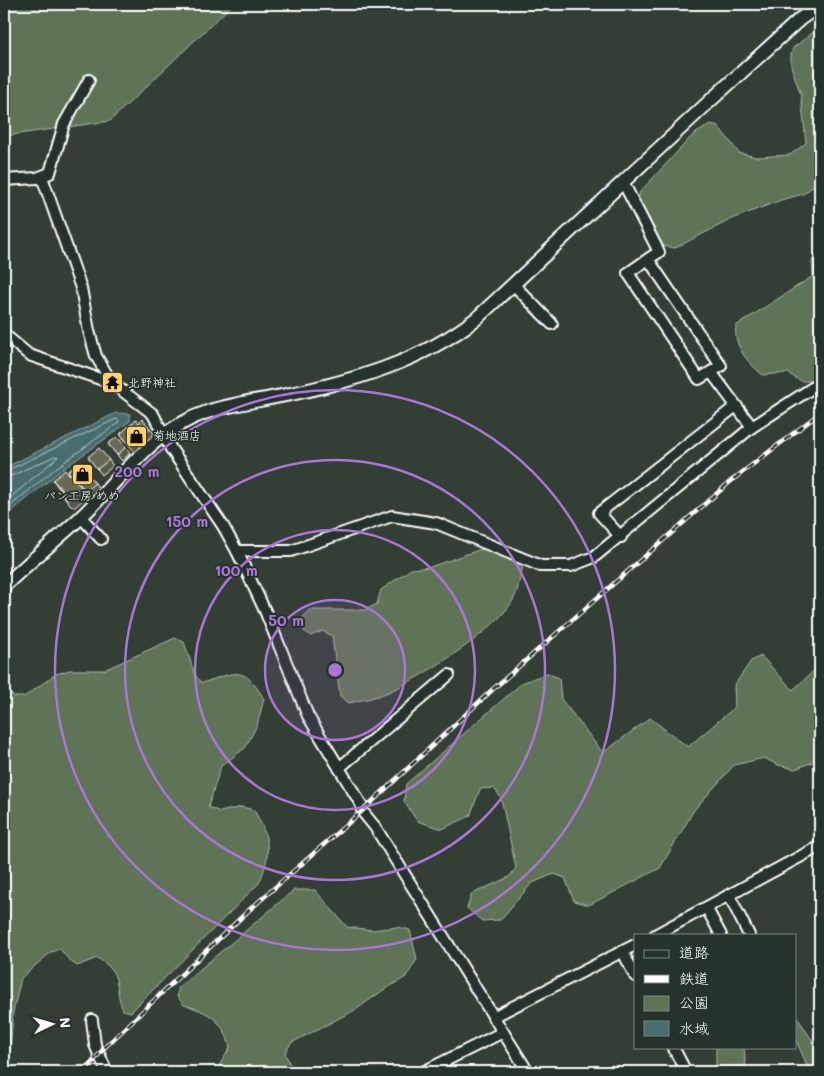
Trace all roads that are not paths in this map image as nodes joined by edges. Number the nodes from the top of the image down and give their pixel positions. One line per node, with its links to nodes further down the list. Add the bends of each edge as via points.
1 (820, 5): 5 (street, via 800,19)
2 (89, 80): 3 (street, via 64,124 50,173)
3 (42, 176): 4 (street); 11 (street, via 82,288 96,356)
4 (4, 180)
5 (623, 182): 6 (street, via 659,252); 7 (street)
6 (648, 259): 10 (street, via 721,366); 10 (street, via 628,273 700,378)
7 (513, 284): 8 (street); 15 (street, via 456,335 391,366 317,389 206,412)
8 (552, 324)
9 (4, 334): 11 (street, via 29,355)
10 (711, 372): 13 (street)
11 (112, 383): 15 (street, via 153,414)
12 (820, 383): 14 (street)
13 (736, 406): 14 (street); 17 (street, via 599,513)
14 (752, 427): 17 (street)
15 (165, 432): 16 (street); 19 (street, via 171,449)
16 (81, 517): 18 (street); 20 (street)
17 (621, 537): 19 (street, via 594,557 571,566 541,566 436,523 392,516 291,551)
18 (101, 539)
19 (238, 551): 22 (street, via 308,716)
20 (4, 586)
21 (449, 675): 22 (street)
22 (339, 768): 32 (street, via 362,811)
23 (820, 846): 24 (street)
24 (728, 895): 25 (street); 28 (street)
25 (707, 908): 26 (street); 27 (street)
26 (670, 931)
27 (720, 934)
28 (748, 934)
29 (634, 946): 30 (street)
30 (623, 952): 31 (street); 32 (street)
31 (634, 974)
32 (493, 1017): 34 (street)
33 (92, 1020): 37 (street, via 95,1045)
34 (502, 1032): 38 (street); 39 (street)
35 (674, 1048): 36 (street)
36 (685, 1070)
37 (107, 1072)
38 (423, 1072)
39 (527, 1072)

